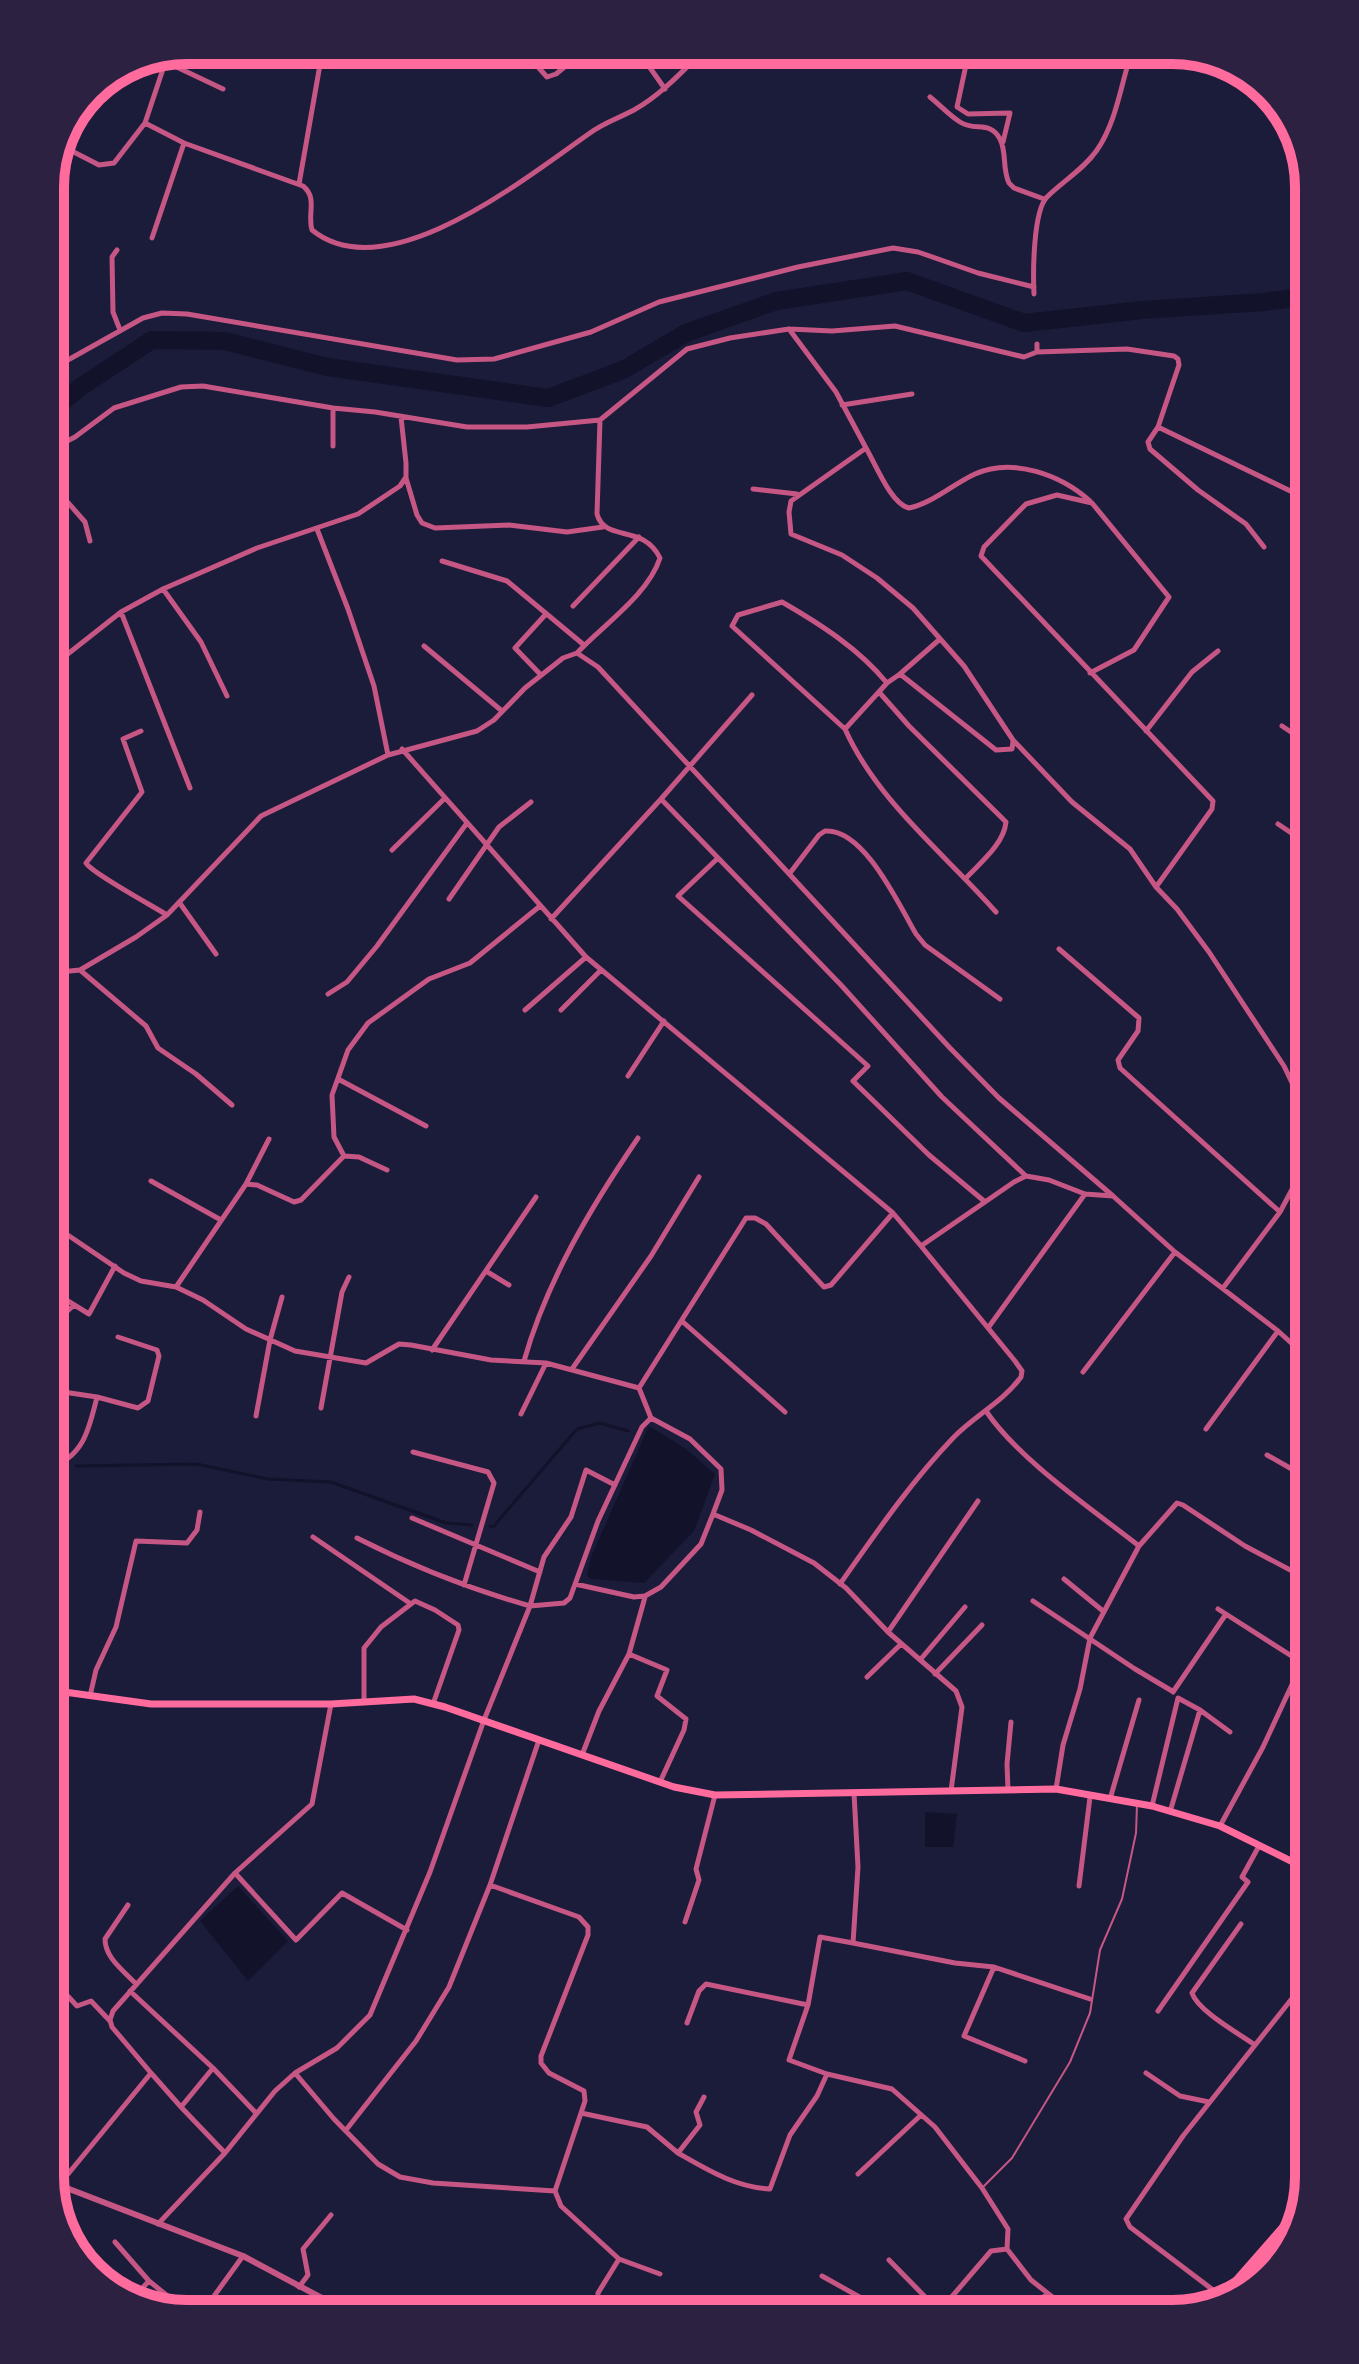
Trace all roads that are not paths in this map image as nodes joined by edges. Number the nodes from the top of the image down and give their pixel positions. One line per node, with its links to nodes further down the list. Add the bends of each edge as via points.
1 (320, 64): 17 (street)
2 (535, 64): 3 (street, via 547,77)
3 (566, 64)
4 (647, 64): 11 (street)
5 (690, 64): 11 (street)
6 (964, 64): 15 (street, via 957,107 968,114 1010,113)
7 (1128, 64): 18 (street, via 1097,150)
8 (174, 65): 10 (street)
9 (164, 66): 13 (street)
10 (223, 89)
11 (665, 89): 17 (street, via 424,237 361,249 335,244 312,230 312,199)
12 (930, 97): 15 (street, via 967,126 990,128)
13 (145, 123): 14 (street); 16 (street, via 107,166)
14 (184, 143): 17 (street); 19 (street)
15 (1003, 143): 18 (street, via 1009,183)
16 (70, 150)
17 (299, 184)
18 (1044, 199): 22 (street, via 1035,239 1034,290 893,248 659,302 591,332 494,359 457,360 187,314 162,313)
19 (152, 238)
20 (117, 250): 22 (street, via 112,257 113,312)
21 (789, 329): 24 (street, via 895,326 1024,357); 27 (street); 30 (street, via 687,349)
22 (120, 330): 25 (street)
23 (1037, 344): 24 (street)
24 (1037, 352): 31 (street, via 1127,349 1174,356 1179,365)
25 (64, 362)
26 (912, 394): 27 (street)
27 (842, 405): 34 (street)
28 (333, 408): 29 (street); 32 (street, via 203,386 181,387 114,408); 33 (street)
29 (401, 417): 30 (street, via 467,427); 35 (street)
30 (600, 420): 41 (street, via 597,514)
31 (1158, 427): 37 (street); 45 (street, via 1148,442 1156,456 1246,524)
32 (64, 443)
33 (333, 446)
34 (866, 448): 38 (street); 40 (street, via 903,507 1002,466 1028,469 1074,486)
35 (406, 477): 41 (street, via 417,515 435,528 509,525 567,532); 42 (street, via 358,514)
36 (753, 489): 38 (street)
37 (1295, 493)
38 (798, 495): 51 (street, via 789,512 791,534 842,555 877,578)
39 (64, 498): 44 (street, via 85,522)
40 (1092, 503): 57 (street, via 1169,597 1134,650); 57 (street, via 1057,495 1026,504 981,556)
41 (603, 527): 43 (street)
42 (317, 529): 47 (street, via 257,548); 72 (street, via 374,686)
43 (639, 537): 48 (street); 52 (street, via 660,558 653,575)
44 (90, 541)
45 (1264, 547)
46 (442, 561): 50 (street, via 507,581)
47 (163, 589): 49 (street); 63 (street, via 201,642)
48 (573, 606)
49 (121, 612): 56 (street); 74 (street)
50 (546, 614): 52 (street); 59 (street, via 515,648)
51 (940, 639): 58 (street); 70 (street)
52 (584, 645): 55 (street)
53 (424, 646): 64 (street)
54 (1218, 651): 68 (street, via 1192,672)
55 (577, 653): 59 (street); 73 (street, via 598,667)
56 (64, 657)
57 (1090, 673): 68 (street)
58 (900, 674): 60 (street); 70 (street, via 996,750 1012,749)
59 (541, 675): 64 (street)
60 (887, 683): 61 (street); 66 (street, via 851,646 782,602 738,615 732,626)
61 (879, 692): 66 (street); 85 (street, via 1006,822 998,842)
62 (752, 695): 73 (street)
63 (227, 696)
64 (502, 711): 71 (street, via 477,731)
65 (1282, 726): 69 (street)
66 (845, 729): 85 (street, via 898,808)
67 (141, 731): 91 (street, via 123,739 142,792 86,863 91,871)
68 (1146, 731): 86 (street, via 1213,801)
69 (1295, 735)
70 (1013, 740): 86 (street, via 1072,802 1130,849)
71 (402, 749): 72 (street); 75 (street)
72 (388, 755): 88 (street, via 261,816)
73 (688, 766): 76 (street); 84 (street)
74 (190, 788)
75 (445, 798): 78 (street); 82 (street)
76 (661, 799): 83 (street); 92 (street)
77 (531, 802): 81 (street, via 499,827)
78 (467, 823): 81 (street); 99 (street, via 377,946 347,982)
79 (1278, 824): 80 (street)
80 (1295, 836)
81 (487, 845): 87 (street); 89 (street)
82 (392, 850)
83 (718, 858): 113 (street, via 942,1097); 121 (street, via 678,896 868,1066 853,1081)
84 (790, 873): 100 (street, via 819,835 837,832 866,854 925,945); 119 (street, via 999,1098)
85 (966, 878): 90 (street)
86 (1156, 887): 106 (street, via 1209,952)
87 (449, 899)
88 (179, 902): 91 (street); 94 (street)
89 (540, 906): 92 (street); 105 (street, via 470,963 429,979 368,1023 348,1050)
90 (996, 912)
91 (167, 915): 96 (street)
92 (551, 919): 95 (street)
93 (1059, 949): 122 (street, via 1139,1018 1138,1031 1118,1060 1120,1068)
94 (216, 954)
95 (586, 957): 97 (street); 101 (street)
96 (80, 970): 98 (street); 107 (street, via 146,1026 158,1048)
97 (601, 970): 102 (street); 103 (street)
98 (64, 972)
99 (328, 994)
100 (1000, 999)
101 (525, 1010)
102 (561, 1010)
103 (664, 1021): 104 (street); 123 (street)
104 (628, 1076)
105 (338, 1079): 108 (street); 111 (street, via 332,1095 334,1137)
106 (1295, 1089)
107 (232, 1105)
108 (426, 1126)
109 (638, 1138): 146 (street, via 544,1299)
110 (269, 1139): 116 (street)
111 (344, 1156): 112 (street); 116 (street, via 294,1202)
112 (387, 1170)
113 (1026, 1176): 118 (street); 121 (street)
114 (699, 1177): 148 (street)
115 (151, 1181): 124 (street)
116 (246, 1184): 124 (street)
117 (1295, 1184): 122 (street)
118 (1085, 1194): 119 (street); 139 (street)
119 (1113, 1196): 127 (street)
120 (536, 1197): 129 (street)
121 (984, 1201): 126 (street)
122 (1280, 1212): 133 (street)
123 (893, 1213): 126 (street); 138 (street, via 824,1287 766,1224 746,1218)
124 (221, 1220): 132 (street)
125 (64, 1231): 128 (street)
126 (921, 1246): 139 (street)
127 (1175, 1252): 133 (street); 149 (street)
128 (115, 1266): 132 (street, via 141,1281); 136 (street, via 89,1314)
129 (486, 1271): 131 (street); 144 (street)
130 (349, 1277): 145 (street)
131 (509, 1285)
132 (176, 1287): 142 (street)
133 (1223, 1288): 140 (street)
134 (282, 1297): 142 (street)
135 (64, 1299): 136 (street)
136 (74, 1305): 137 (street)
137 (64, 1314)
138 (683, 1322): 150 (street); 155 (street)
139 (988, 1328): 154 (street, via 1022,1371 1016,1384)
140 (1278, 1331): 143 (street); 159 (street)
141 (118, 1337): 152 (street, via 157,1350 148,1401 138,1408)
142 (270, 1340): 145 (street); 157 (street)
143 (1295, 1346)
144 (432, 1350): 145 (street, via 399,1344 366,1363); 146 (street)
145 (329, 1357): 153 (street)
146 (524, 1361): 147 (street)
147 (546, 1363): 148 (street); 156 (street)
148 (572, 1369): 150 (street)
149 (1083, 1372)
150 (639, 1388): 158 (street)
151 (64, 1392): 152 (street)
152 (97, 1397): 162 (street, via 88,1434 77,1453)
153 (321, 1408)
154 (986, 1411): 172 (street, via 999,1430 1059,1484); 177 (street, via 955,1436 908,1489)
155 (785, 1412)
156 (521, 1414)
157 (256, 1416)
158 (651, 1418): 164 (street); 167 (street, via 690,1439 721,1469 722,1490)
159 (1206, 1429)
160 (413, 1452): 171 (street, via 492,1477)
161 (1267, 1455): 163 (street)
162 (64, 1460)
163 (1295, 1471)
164 (615, 1485): 173 (street, via 586,1470 571,1517); 176 (street)
165 (978, 1501): 188 (street)
166 (200, 1512): 200 (street, via 197,1530 187,1543 136,1541 116,1627)
167 (713, 1514): 177 (street, via 814,1563); 179 (street, via 701,1544 661,1587)
168 (412, 1518): 171 (street)
169 (313, 1537): 181 (street)
170 (357, 1538): 178 (street)
171 (475, 1545): 173 (street); 178 (street)
172 (1139, 1546): 174 (street, via 1177,1503); 185 (street)
173 (540, 1572): 182 (street)
174 (1295, 1573)
175 (1064, 1579): 185 (street)
176 (575, 1584): 179 (street); 182 (street, via 564,1603)
177 (840, 1584): 188 (street)
178 (464, 1585): 182 (street)
179 (645, 1596): 191 (street)
180 (1033, 1601): 189 (street)
181 (411, 1604): 203 (street, via 364,1648); 206 (street, via 415,1601 458,1625)
182 (530, 1606): 208 (street)
183 (965, 1607): 193 (street)
184 (1218, 1609): 186 (street)
185 (1103, 1611): 189 (street)
186 (1226, 1614): 192 (street); 197 (street)
187 (982, 1625): 194 (street)
188 (888, 1632): 190 (street)
189 (1090, 1638): 197 (street); 214 (street)
190 (901, 1644): 193 (street); 195 (street)
191 (629, 1654): 212 (street); 213 (street, via 667,1670 657,1696 686,1719)
192 (1295, 1658)
193 (920, 1660): 194 (street)
194 (935, 1674): 216 (street, via 956,1691 962,1707)
195 (867, 1677)
196 (1294, 1678): 224 (street)
197 (1172, 1691): 201 (street)
198 (64, 1693): 199 (main road)
199 (70, 1694): 200 (main road); 204 (lane)
200 (90, 1696): 205 (main road, via 151,1704)
201 (1178, 1698): 207 (street); 222 (street)
202 (1139, 1700): 220 (street)
203 (364, 1702): 205 (main road); 206 (main road, via 414,1699)
204 (64, 1704)
205 (331, 1704): 227 (street, via 312,1804)
206 (433, 1704): 208 (main road)
207 (1200, 1710): 210 (street); 223 (street)
208 (484, 1720): 211 (main road); 233 (street)
209 (1011, 1722): 215 (street)
210 (1230, 1732)
211 (539, 1739): 212 (main road); 228 (street)
212 (582, 1755): 213 (main road)
213 (660, 1782): 218 (main road)
214 (1056, 1789): 215 (main road); 219 (main road)
215 (1008, 1790): 216 (main road)
216 (951, 1791): 217 (main road)
217 (854, 1793): 218 (main road); 234 (street, via 858,1867)
218 (715, 1795): 231 (street)
219 (1090, 1797): 220 (main road); 229 (street)
220 (1110, 1799): 221 (main road)
221 (1137, 1803): 222 (main road); 240 (lane, via 1122,1899 1100,1950)
222 (1152, 1806): 223 (main road)
223 (1170, 1812): 224 (main road)
224 (1220, 1826): 225 (main road)
225 (1260, 1845): 226 (main road); 242 (street, via 1242,1877 1248,1882)
226 (1295, 1863)
227 (235, 1873): 233 (street, via 296,1940 342,1893); 236 (street)
228 (490, 1885): 256 (street, via 579,1917 588,1927 541,2056 544,2069 584,2091); 258 (street, via 442,1999)
229 (1079, 1886)
230 (128, 1905): 236 (street, via 105,1945)
231 (685, 1922)
232 (1241, 1924): 245 (street, via 1192,1993 1203,2008)
233 (407, 1930): 249 (street, via 370,2015 337,2048)
234 (853, 1943): 235 (street); 241 (street, via 820,1937)
235 (994, 1967): 240 (street); 246 (street, via 964,2036)
236 (136, 1984): 237 (street)
237 (130, 1991): 243 (street); 247 (street)
238 (64, 1992): 243 (street, via 77,2006 91,2001)
239 (1295, 1995): 245 (street)
240 (1090, 1999): 264 (lane, via 1090,2013 1070,2062 1012,2158)
241 (808, 2005): 244 (street, via 706,1984); 251 (street, via 789,2060)
242 (1158, 2011)
243 (110, 2022): 248 (street)
244 (687, 2023)
245 (1255, 2045): 253 (street)
246 (1025, 2061)
247 (213, 2068): 254 (street); 255 (street)
248 (151, 2073): 254 (street); 261 (street)
249 (295, 2073): 255 (street); 258 (street)
250 (1146, 2073): 253 (street, via 1180,2096)
251 (827, 2074): 257 (street, via 892,2089); 260 (street, via 790,2135 770,2189 748,2188)
252 (704, 2097): 260 (street, via 696,2112 700,2125)
253 (1209, 2102): 282 (street, via 1126,2219)
254 (181, 2107): 259 (street)
255 (256, 2113): 259 (street)
256 (581, 2113): 260 (street, via 647,2127); 265 (street)
257 (921, 2115): 262 (street); 264 (street)
258 (346, 2130): 265 (street, via 378,2164 400,2177)
259 (225, 2153): 268 (street)
260 (678, 2153)
261 (64, 2174)
262 (858, 2174)
263 (65, 2188): 268 (street)
264 (982, 2188): 270 (street, via 1008,2229)
265 (555, 2191): 274 (street, via 561,2206)
266 (331, 2215): 280 (street, via 303,2249 308,2275)
267 (1287, 2222): 271 (main road)
268 (158, 2225): 272 (street)
269 (115, 2242): 278 (street)
270 (1007, 2249): 283 (street); 290 (street, via 991,2251)
271 (1259, 2254): 273 (street); 279 (main road)
272 (243, 2256): 280 (street); 285 (street)
273 (1264, 2258)
274 (619, 2259): 276 (street); 287 (street)
275 (889, 2260): 289 (street)
276 (660, 2274)
277 (822, 2276): 288 (street)
278 (149, 2281): 281 (street); 284 (street)
279 (1233, 2283)
280 (298, 2287): 286 (street)
281 (141, 2290)
282 (1215, 2291)
283 (1046, 2294): 291 (street); 292 (street)
284 (171, 2299)
285 (211, 2300)
286 (324, 2300)
287 (598, 2300)
288 (865, 2300)
289 (927, 2300)
290 (948, 2300)
291 (1041, 2300)
292 (1054, 2300)

